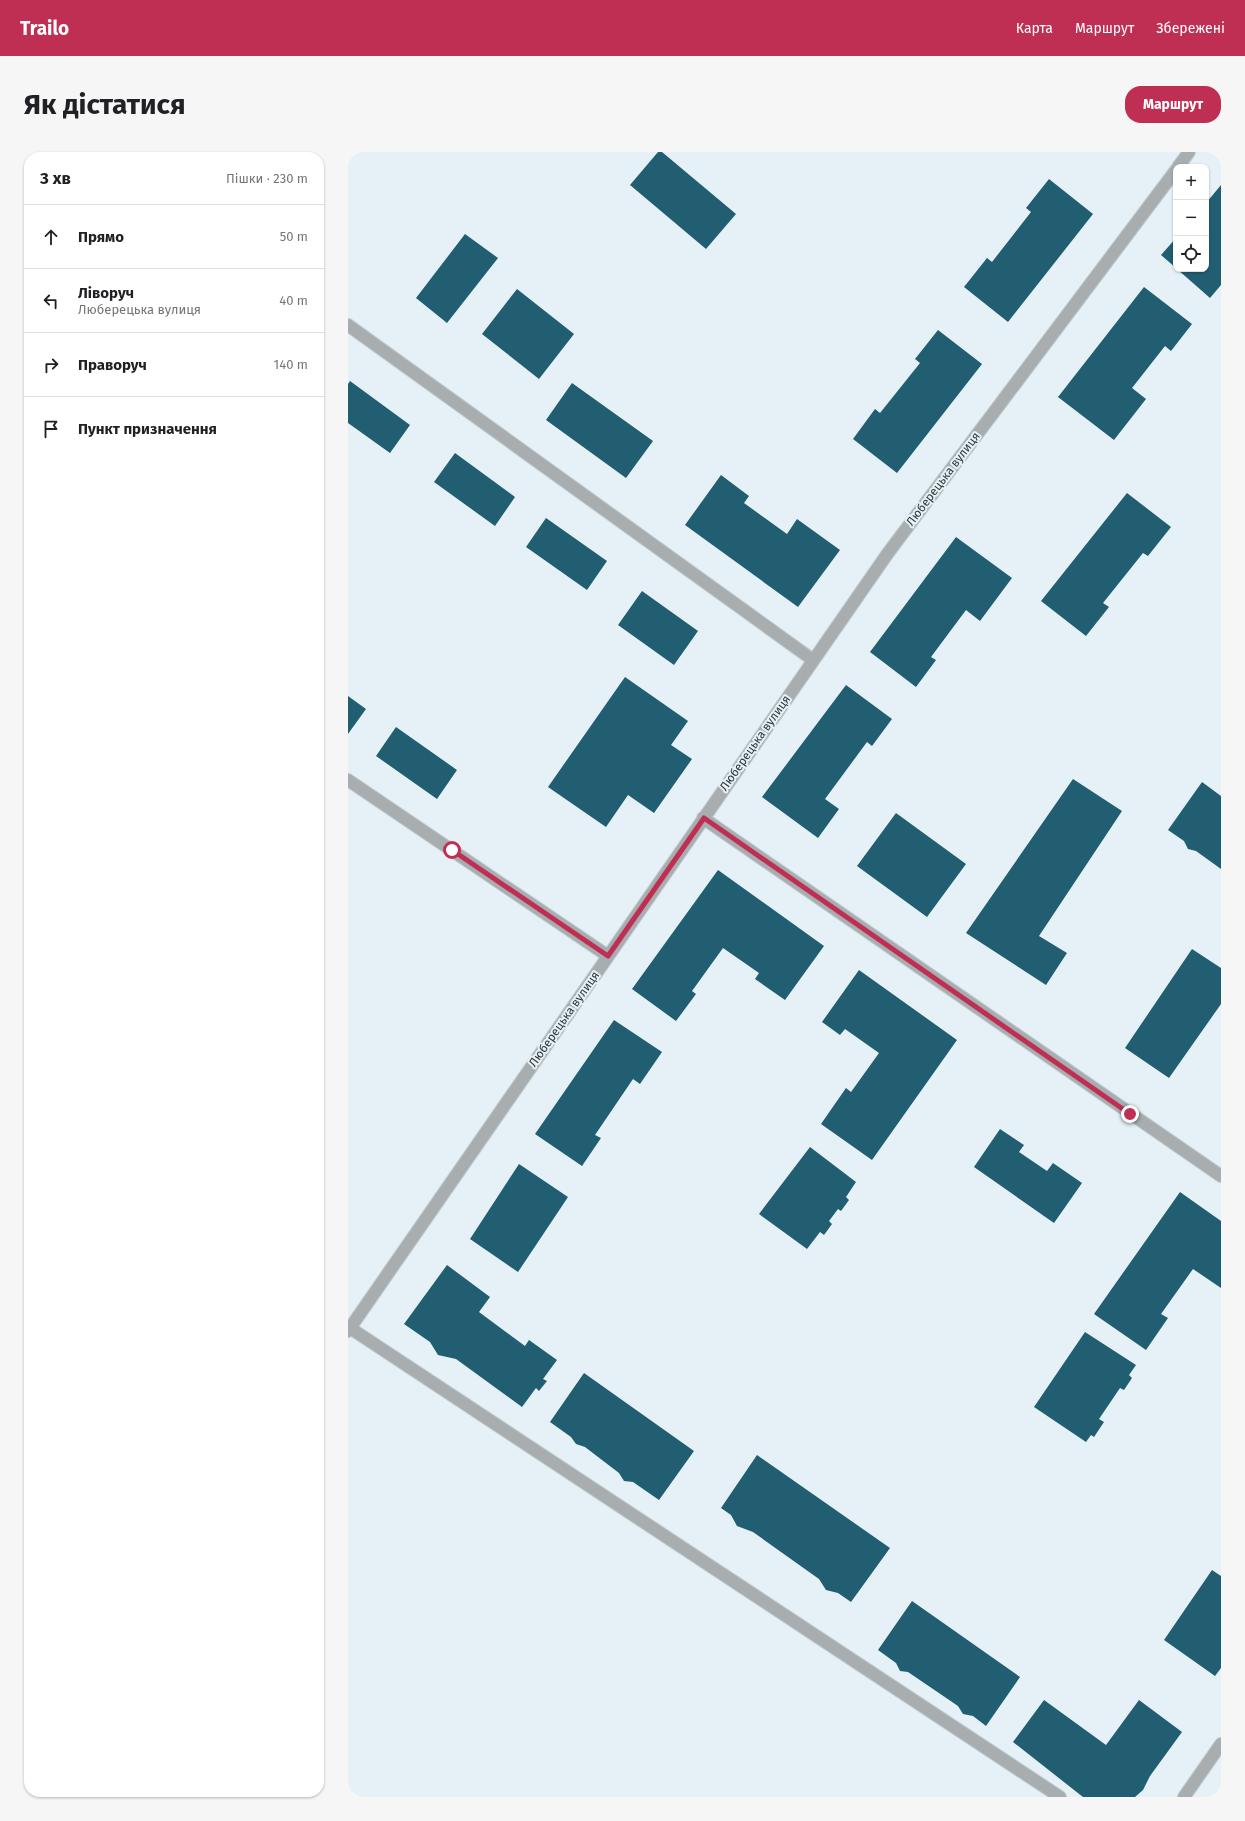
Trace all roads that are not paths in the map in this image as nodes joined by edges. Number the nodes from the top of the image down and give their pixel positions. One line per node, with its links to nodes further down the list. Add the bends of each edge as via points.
1 (1189, 152): 2 (street)
2 (1180, 164)
3 (1173, 174): 5 (street, Люберецька вулиця, via 888,553)
4 (348, 325): 5 (street)
5 (813, 660): 7 (street, Люберецька вулиця)
6 (348, 780): 8 (street)
7 (704, 818): 8 (street, Люберецька вулиця); 9 (street)
8 (608, 956): 10 (street, Люберецька вулиця)
9 (1221, 1176)
10 (349, 1329): 12 (street)
11 (1221, 1744): 13 (street)
12 (1060, 1797)
13 (1184, 1797)

